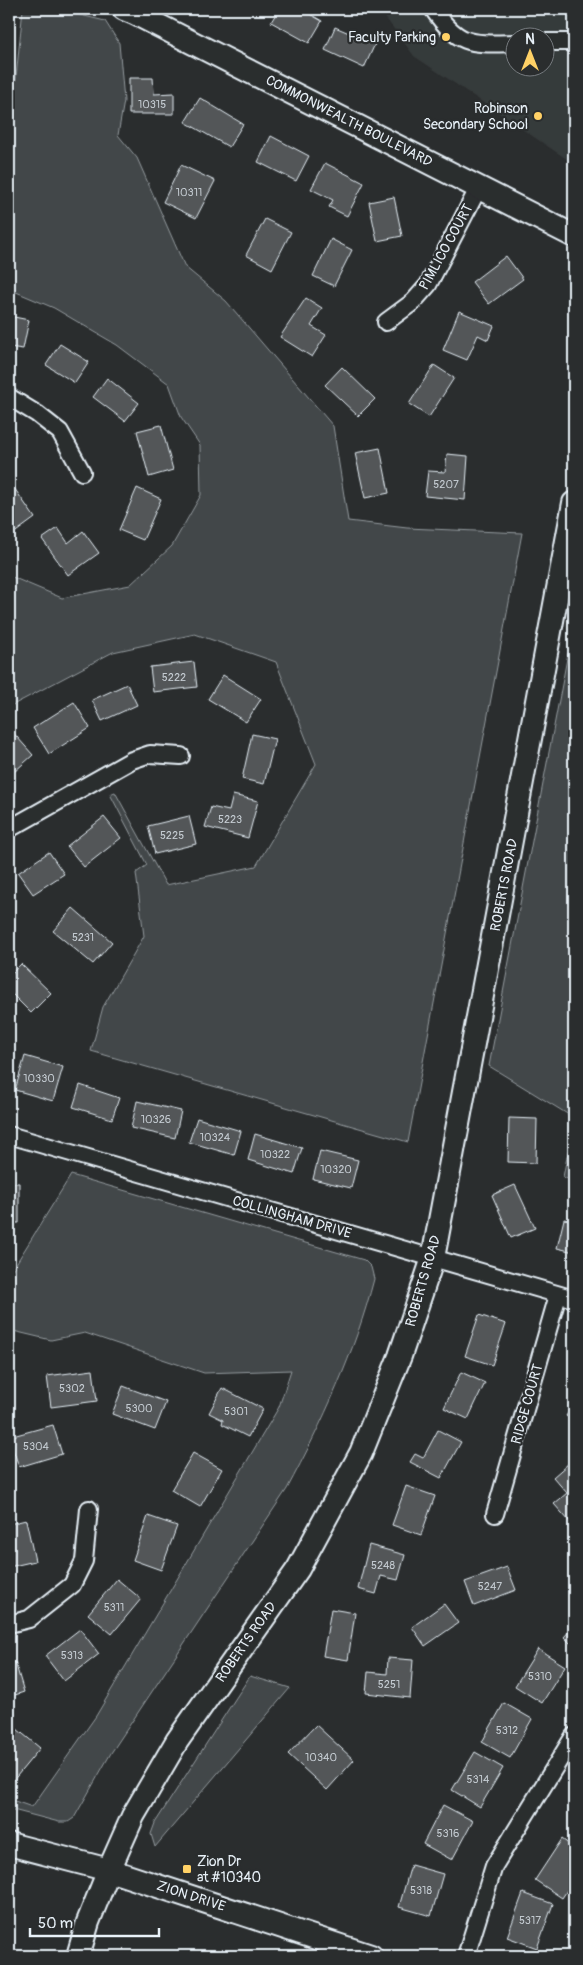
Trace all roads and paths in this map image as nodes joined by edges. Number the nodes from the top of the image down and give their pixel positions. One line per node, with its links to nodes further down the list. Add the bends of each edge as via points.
1 (124, 9): 6 (main road, COMMONWEALTH BOULEVARD)
2 (433, 9): 5 (street, via 446,28 466,40 484,44)
3 (556, 42): 4 (street)
4 (574, 42)
5 (506, 43)
6 (479, 187): 7 (main road, COMMONWEALTH BOULEVARD); 8 (street, PIMLICO COURT, via 428,284 413,302)
7 (574, 236)
8 (386, 322)
9 (9, 397): 10 (street, via 60,432)
10 (82, 472)
11 (574, 503): 15 (main road, ROBERTS ROAD)
12 (181, 756): 13 (street, via 150,754 132,760)
13 (9, 829)
14 (9, 1135): 15 (street, COLLINGHAM DRIVE)
15 (433, 1258): 16 (street, COLLINGHAM DRIVE); 23 (main road, ROBERTS ROAD, via 400,1356 361,1453 298,1569 162,1765)
16 (558, 1295): 17 (street, COLLINGHAM DRIVE); 19 (street, RIDGE COURT)
17 (574, 1300)
18 (89, 1509): 20 (street, via 84,1561 72,1585 29,1619)
19 (495, 1514)
20 (9, 1624)
21 (574, 1736): 26 (street, via 494,1866)
22 (9, 1844): 23 (main road, ZION DRIVE)
23 (108, 1870): 24 (main road, ROBERTS ROAD); 25 (main road, ZION DRIVE)
24 (78, 1956)
25 (371, 1956)
26 (466, 1956)

